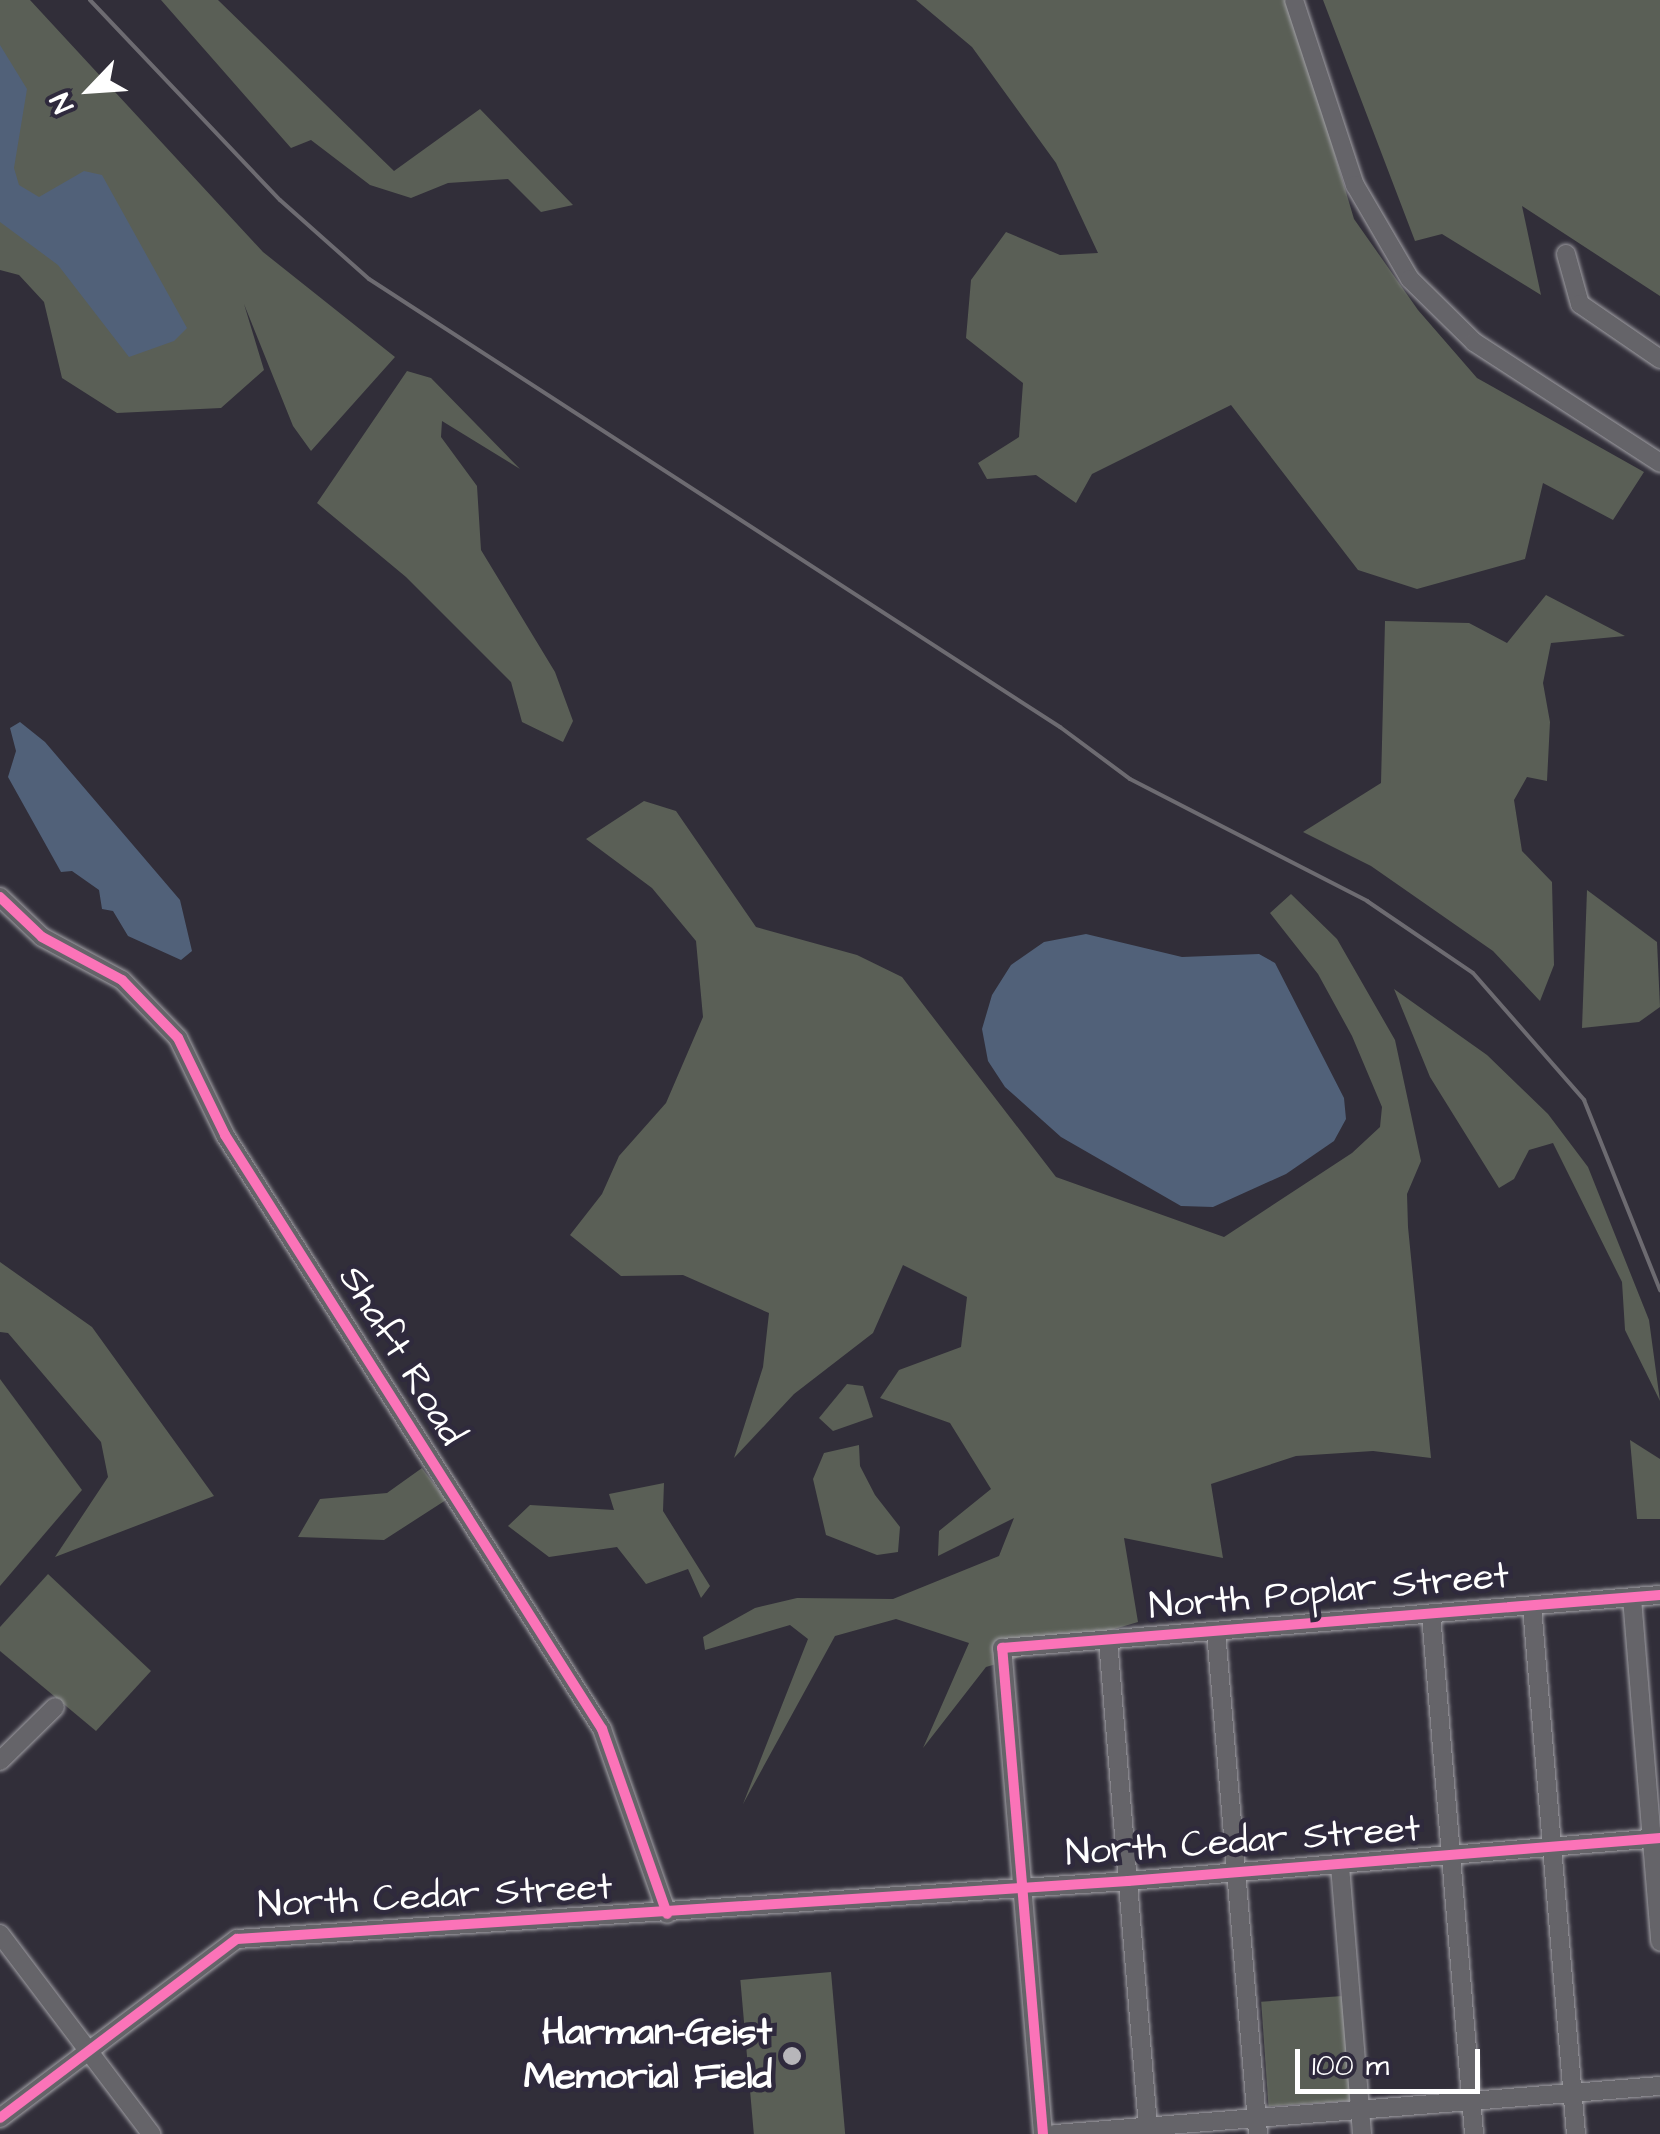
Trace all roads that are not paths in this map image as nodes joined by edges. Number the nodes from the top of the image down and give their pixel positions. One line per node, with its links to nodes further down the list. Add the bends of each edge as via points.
1 (1294, 0): 4 (street, via 1355,186 1410,279 1474,342)
2 (1566, 254): 3 (street, via 1580,304)
3 (1660, 359)
4 (1660, 462)
5 (0, 897): 21 (street, Shaft Road, via 42,936 122,980 178,1038 225,1135 602,1730)
6 (1660, 1594): 7 (street, North Poplar Street)
7 (1632, 1598): 8 (street, North Poplar Street); 14 (street)
8 (1532, 1606): 9 (street, North Poplar Street); 15 (street)
9 (1431, 1614): 10 (street, North Poplar Street); 16 (street)
10 (1216, 1631): 11 (street, North Poplar Street); 18 (street)
11 (1108, 1640): 19 (street); 20 (street, North Poplar Street, via 1002,1648)
12 (55, 1708): 13 (street)
13 (0, 1762)
14 (1656, 1838): 15 (street, North Cedar Street); 23 (street)
15 (1552, 1847): 16 (street, North Cedar Street); 26 (street)
16 (1451, 1857): 17 (street, North Cedar Street); 27 (street)
17 (1340, 1866): 18 (street, North Cedar Street); 28 (street)
18 (1236, 1871): 19 (street, North Cedar Street); 30 (street)
19 (1128, 1881): 20 (street, North Cedar Street); 31 (street)
20 (1024, 1887): 21 (street, North Cedar Street); 33 (street)
21 (667, 1914): 24 (street, North Cedar Street, via 237,1939)
22 (0, 1934): 24 (street)
23 (1660, 1942)
24 (89, 2051): 29 (street, North Cedar Street); 32 (street)
25 (1660, 2086): 26 (street)
26 (1572, 2092): 27 (street); 37 (street)
27 (1471, 2101): 28 (street); 36 (street)
28 (1360, 2110): 30 (street); 35 (street)
29 (0, 2118)
30 (1257, 2126): 31 (street)
31 (1149, 2130): 34 (street)
32 (151, 2134)
33 (1042, 2134)
34 (1055, 2134)
35 (1362, 2134)
36 (1474, 2134)
37 (1576, 2134)

